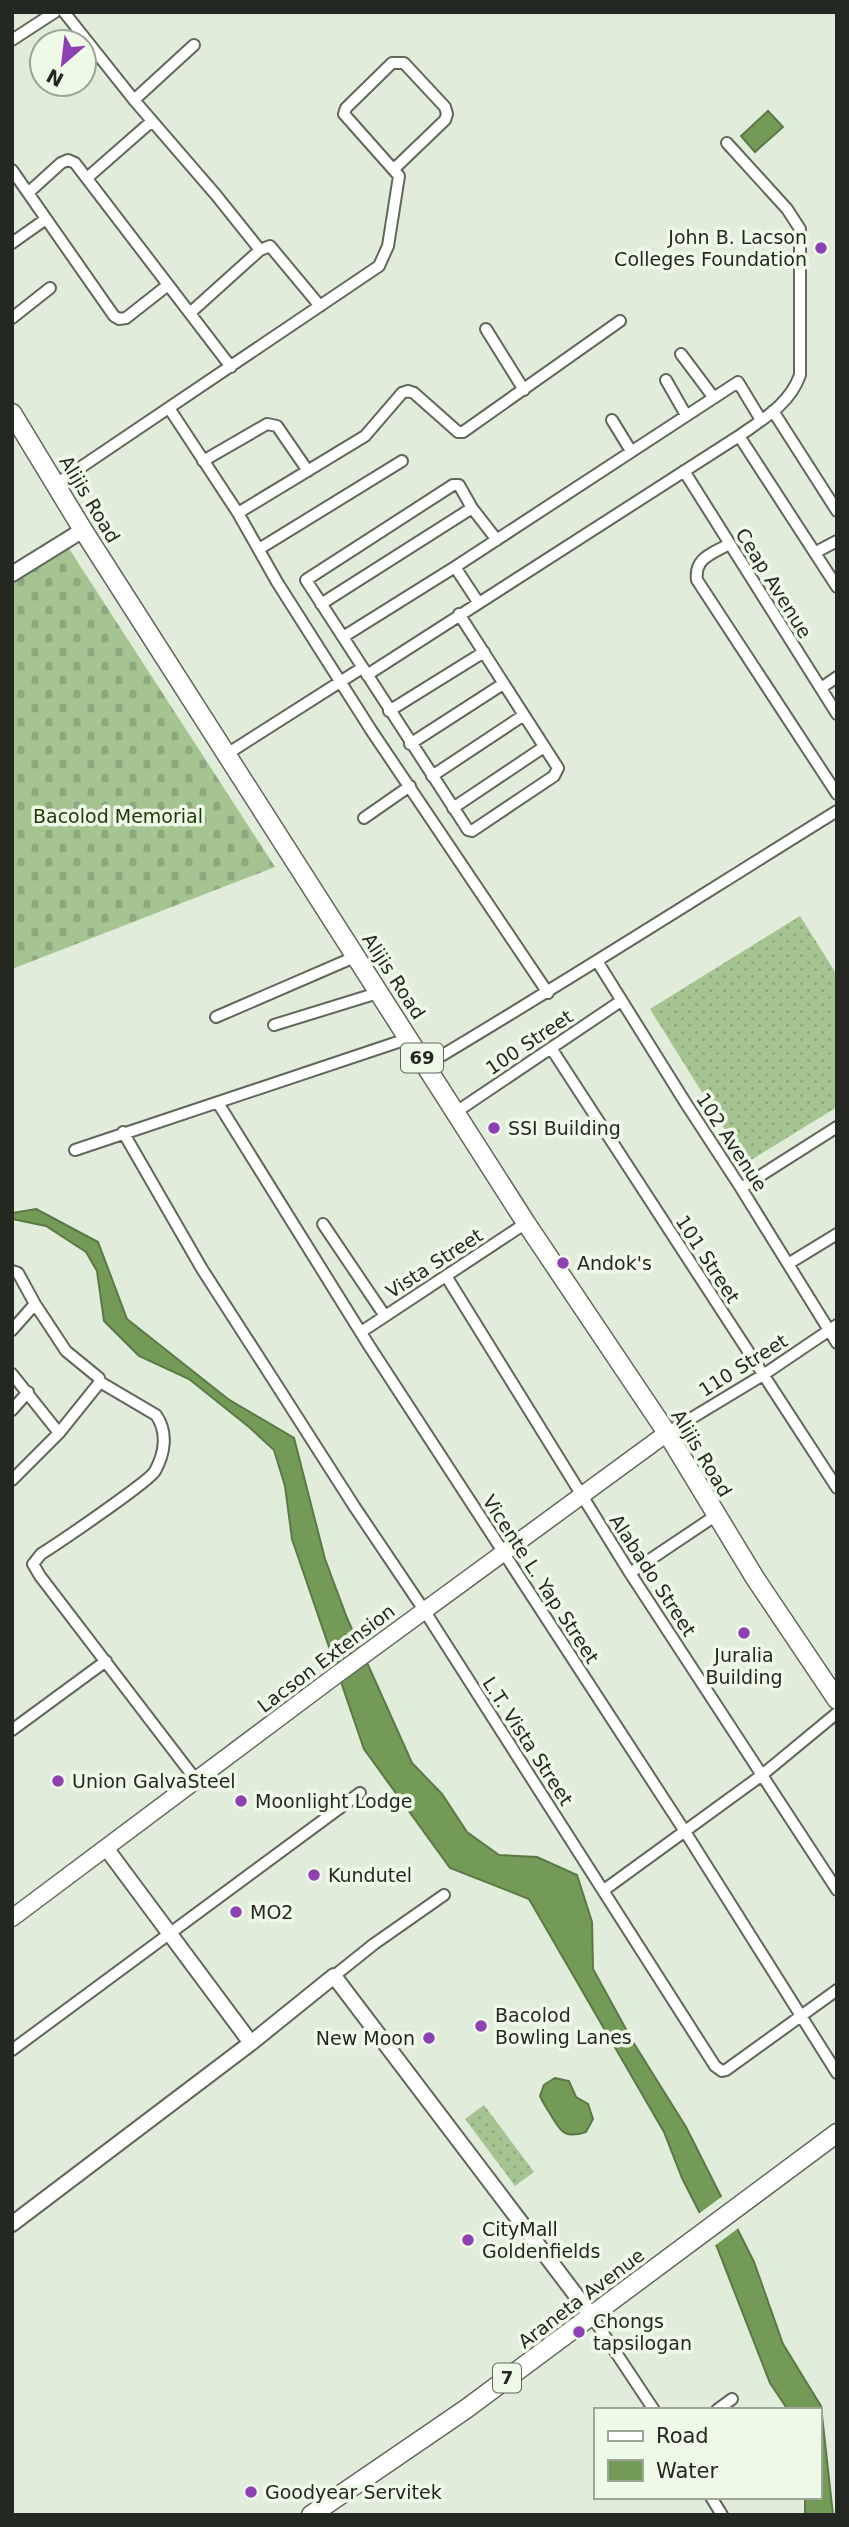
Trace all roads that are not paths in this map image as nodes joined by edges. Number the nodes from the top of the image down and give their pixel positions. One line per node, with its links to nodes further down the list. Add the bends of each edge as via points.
1 (55, 12): 3 (street)
2 (64, 12): 5 (street)
3 (12, 40)
4 (194, 45): 5 (street)
5 (134, 100): 6 (street)
6 (152, 121): 10 (street); 14 (street)
7 (727, 143): 28 (street, via 800,229 800,375 795,390)
8 (394, 169): 8 (street, via 344,114 398,61 447,114); 17 (street, via 399,183 388,246 379,266)
9 (12, 170): 11 (street)
10 (87, 178): 11 (street, via 68,160); 15 (street)
11 (28, 192): 12 (street)
12 (46, 219): 13 (street); 15 (street, via 119,319)
13 (12, 243)
14 (260, 250): 17 (street, via 270,246); 18 (street)
15 (168, 285): 18 (street)
16 (50, 289): 19 (street)
17 (320, 306): 23 (street)
18 (190, 313): 23 (street)
19 (12, 318)
20 (620, 321): 25 (street)
21 (486, 329): 25 (street)
22 (681, 354): 26 (street)
23 (231, 367): 27 (street)
24 (666, 380): 30 (street)
25 (524, 390): 37 (street, via 470,429 458,432 414,393 402,393 365,436)
26 (713, 398): 30 (street); 32 (street, via 738,382)
27 (169, 408): 35 (street); 39 (street)
28 (773, 411): 32 (street); 41 (street)
29 (12, 413): 39 (main road, Alijis Road / 69)
30 (686, 415): 34 (street)
31 (612, 420): 34 (street)
32 (761, 420): 33 (street)
33 (738, 436): 38 (street); 48 (street)
34 (631, 451): 44 (street)
35 (203, 461): 37 (street, via 272,424); 42 (street)
36 (402, 461): 47 (street)
37 (308, 471): 42 (street)
38 (684, 471): 46 (street, Ceap Avenue); 52 (street)
39 (56, 484): 43 (main road, Alijis Road / 69)
40 (472, 508): 44 (street); 53 (street); 53 (street, via 462,488 453,485 320,569 306,580)
41 (837, 511)
42 (238, 513): 47 (street)
43 (83, 530): 50 (street); 67 (main road, Alijis Road / 69)
44 (497, 540): 49 (street)
45 (837, 541): 48 (street)
46 (729, 544): 61 (street, Ceap Avenue); 70 (street, via 698,564 697,580)
47 (259, 549): 59 (street)
48 (816, 552): 51 (street)
49 (455, 567): 52 (street); 55 (street)
50 (12, 573)
51 (837, 587)
52 (478, 602): 54 (street)
53 (321, 604): 55 (street)
54 (459, 614): 56 (street); 57 (street)
55 (343, 637): 57 (street)
56 (484, 652): 60 (street); 62 (street)
57 (365, 671): 59 (street); 62 (street)
58 (837, 677): 61 (street)
59 (341, 681): 67 (street); 69 (street)
60 (503, 684): 64 (street); 65 (street)
61 (821, 688): 63 (street, Ceap Avenue)
62 (389, 711): 65 (street)
63 (837, 713)
64 (524, 715): 66 (street); 68 (street)
65 (410, 744): 68 (street)
66 (544, 747): 71 (street); 71 (street, via 558,768 554,776 472,831)
67 (227, 754): 74 (main road, Alijis Road / 69)
68 (432, 776): 71 (street)
69 (410, 786): 73 (street); 77 (street)
70 (837, 794)
71 (453, 808)
72 (837, 811): 75 (street)
73 (364, 818)
74 (357, 956): 76 (main road, Alijis Road / 69); 79 (street)
75 (597, 961): 77 (street); 78 (street, 102 Avenue)
76 (381, 992): 80 (street); 81 (main road, Alijis Road / 69)
77 (548, 993): 83 (street)
78 (621, 1002): 82 (street, 100 Street); 89 (street, 102 Avenue)
79 (216, 1017)
80 (274, 1025)
81 (410, 1038): 83 (main road, Alijis Road / 69); 84 (street)
82 (551, 1048): 85 (street, 100 Street); 103 (street, 101 Street)
83 (426, 1065): 85 (main road, Alijis Road / 69)
84 (218, 1103): 87 (street); 100 (street, Vicente L. Yap Street)
85 (456, 1112): 90 (main road, Alijis Road / 69)
86 (837, 1127): 89 (street)
87 (123, 1132): 88 (street); 115 (street, L.T. Vista Street, via 202,1269)
88 (75, 1150)
89 (741, 1188): 93 (street, 102 Avenue)
90 (526, 1223): 95 (street, Vista Street); 108 (main road, Alijis Road / 69)
91 (323, 1224): 97 (street)
92 (837, 1234): 93 (street)
93 (788, 1264): 98 (street, 102 Avenue)
94 (12, 1271): 96 (street, via 19,1273)
95 (446, 1276): 97 (street, Vista Street); 111 (street, Alabado Street)
96 (35, 1304): 99 (street); 104 (street, via 66,1351)
97 (385, 1316): 100 (street, Vista Street)
98 (832, 1328): 101 (street, 102 Avenue); 103 (street, 110 Street)
99 (12, 1330)
100 (361, 1332): 113 (street, Vicente L. Yap Street)
101 (837, 1343)
102 (12, 1374): 105 (street)
103 (763, 1375): 108 (street, 110 Street); 110 (street, 101 Street)
104 (100, 1382): 107 (street); 116 (street, via 160,1421 165,1443 155,1473 33,1564)
105 (28, 1392): 106 (street); 107 (street)
106 (12, 1410)
107 (59, 1433): 109 (street)
108 (667, 1433): 111 (main road, Lacson Extension); 112 (main road, Alijis Road / 69)
109 (12, 1480)
110 (837, 1488)
111 (582, 1495): 113 (main road, Lacson Extension); 114 (street, Alabado Street)
112 (715, 1516): 114 (street); 117 (main road, Alijis Road / 69)
113 (503, 1552): 115 (main road, Lacson Extension); 123 (street, Vicente L. Yap Street)
114 (630, 1573): 120 (street, Alabado Street)
115 (424, 1610): 121 (main road, Lacson Extension); 126 (street, L.T. Vista Street)
116 (106, 1661): 119 (street); 121 (street)
117 (837, 1700)
118 (837, 1713): 120 (street)
119 (12, 1730)
120 (762, 1775): 123 (street); 125 (street, Alabado Street)
121 (196, 1780): 124 (main road, Lacson Extension)
122 (360, 1793): 129 (street)
123 (684, 1830): 126 (street); 132 (street, Vicente L. Yap Street)
124 (106, 1848): 128 (main road, Lacson Extension); 129 (street)
125 (837, 1889)
126 (604, 1890): 132 (street, L.T. Vista Street, via 719,2069 726,2070)
127 (444, 1895): 130 (street)
128 (12, 1918)
129 (170, 1934): 133 (street); 134 (street)
130 (334, 1976): 133 (street); 138 (street)
131 (837, 1990): 132 (street)
132 (802, 2015): 135 (street, Vicente L. Yap Street)
133 (251, 2043): 137 (street)
134 (12, 2050)
135 (837, 2073)
136 (837, 2133): 138 (main road, Araneta Avenue / 7)
137 (12, 2224)
138 (591, 2315): 140 (street); 143 (main road, Araneta Avenue / 7, via 466,2409)
139 (732, 2399): 141 (street)
140 (653, 2408)
141 (720, 2408)
142 (712, 2499): 144 (street)
143 (311, 2515)
144 (722, 2515)

